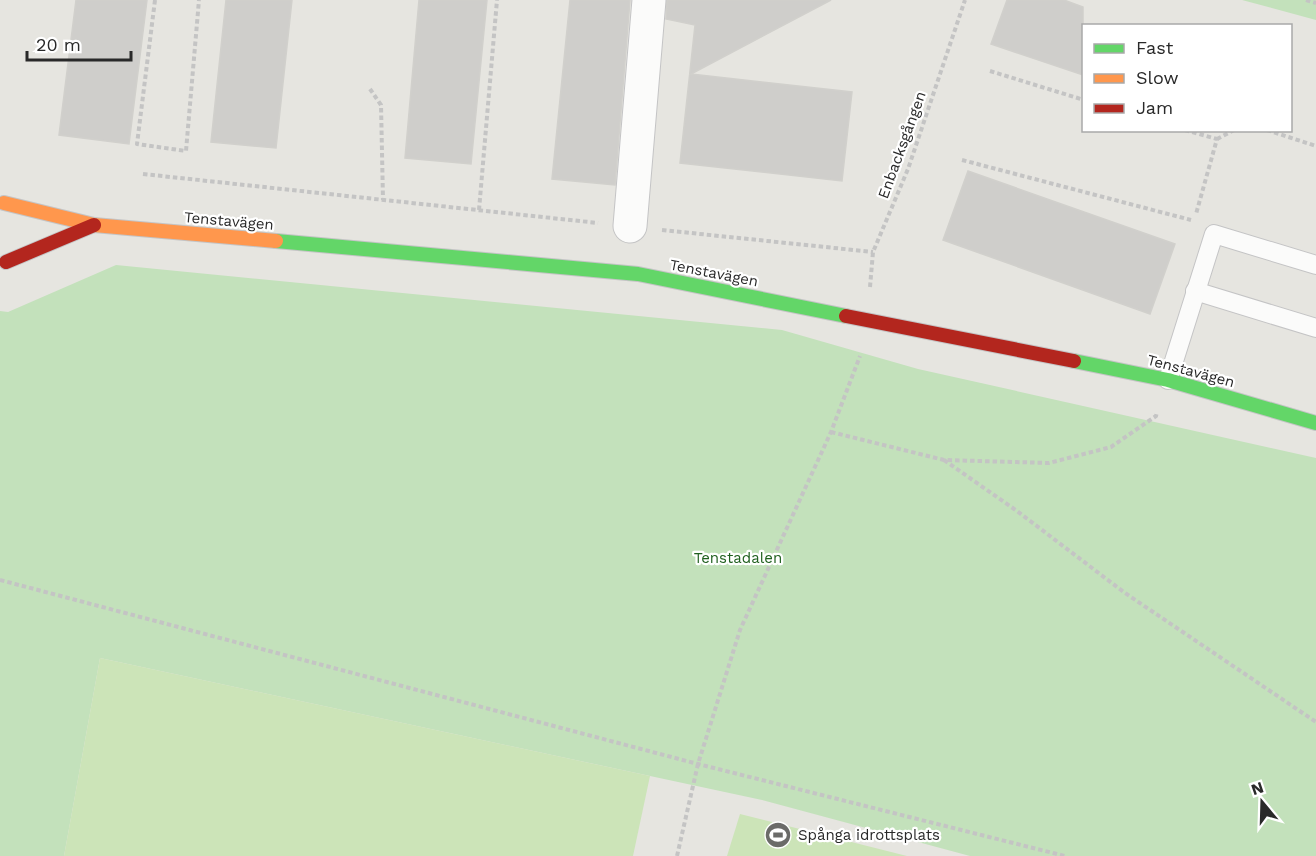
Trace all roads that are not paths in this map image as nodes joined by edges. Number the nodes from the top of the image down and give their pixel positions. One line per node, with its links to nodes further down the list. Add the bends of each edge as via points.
1 (649, 0): 5 (street)
2 (2, 201): 3 (street); 4 (street, Tenstavägen)
3 (11, 217)
4 (94, 225): 8 (street, Tenstavägen); 11 (street, Tenstavägen, via 638,274)
5 (630, 226)
6 (12, 248): 8 (street)
7 (1316, 265): 9 (lane, via 1214,234)
8 (3, 267)
9 (1195, 291): 10 (lane); 11 (lane)
10 (1316, 328)
11 (1168, 380): 12 (street, Tenstavägen)
12 (1316, 423)

